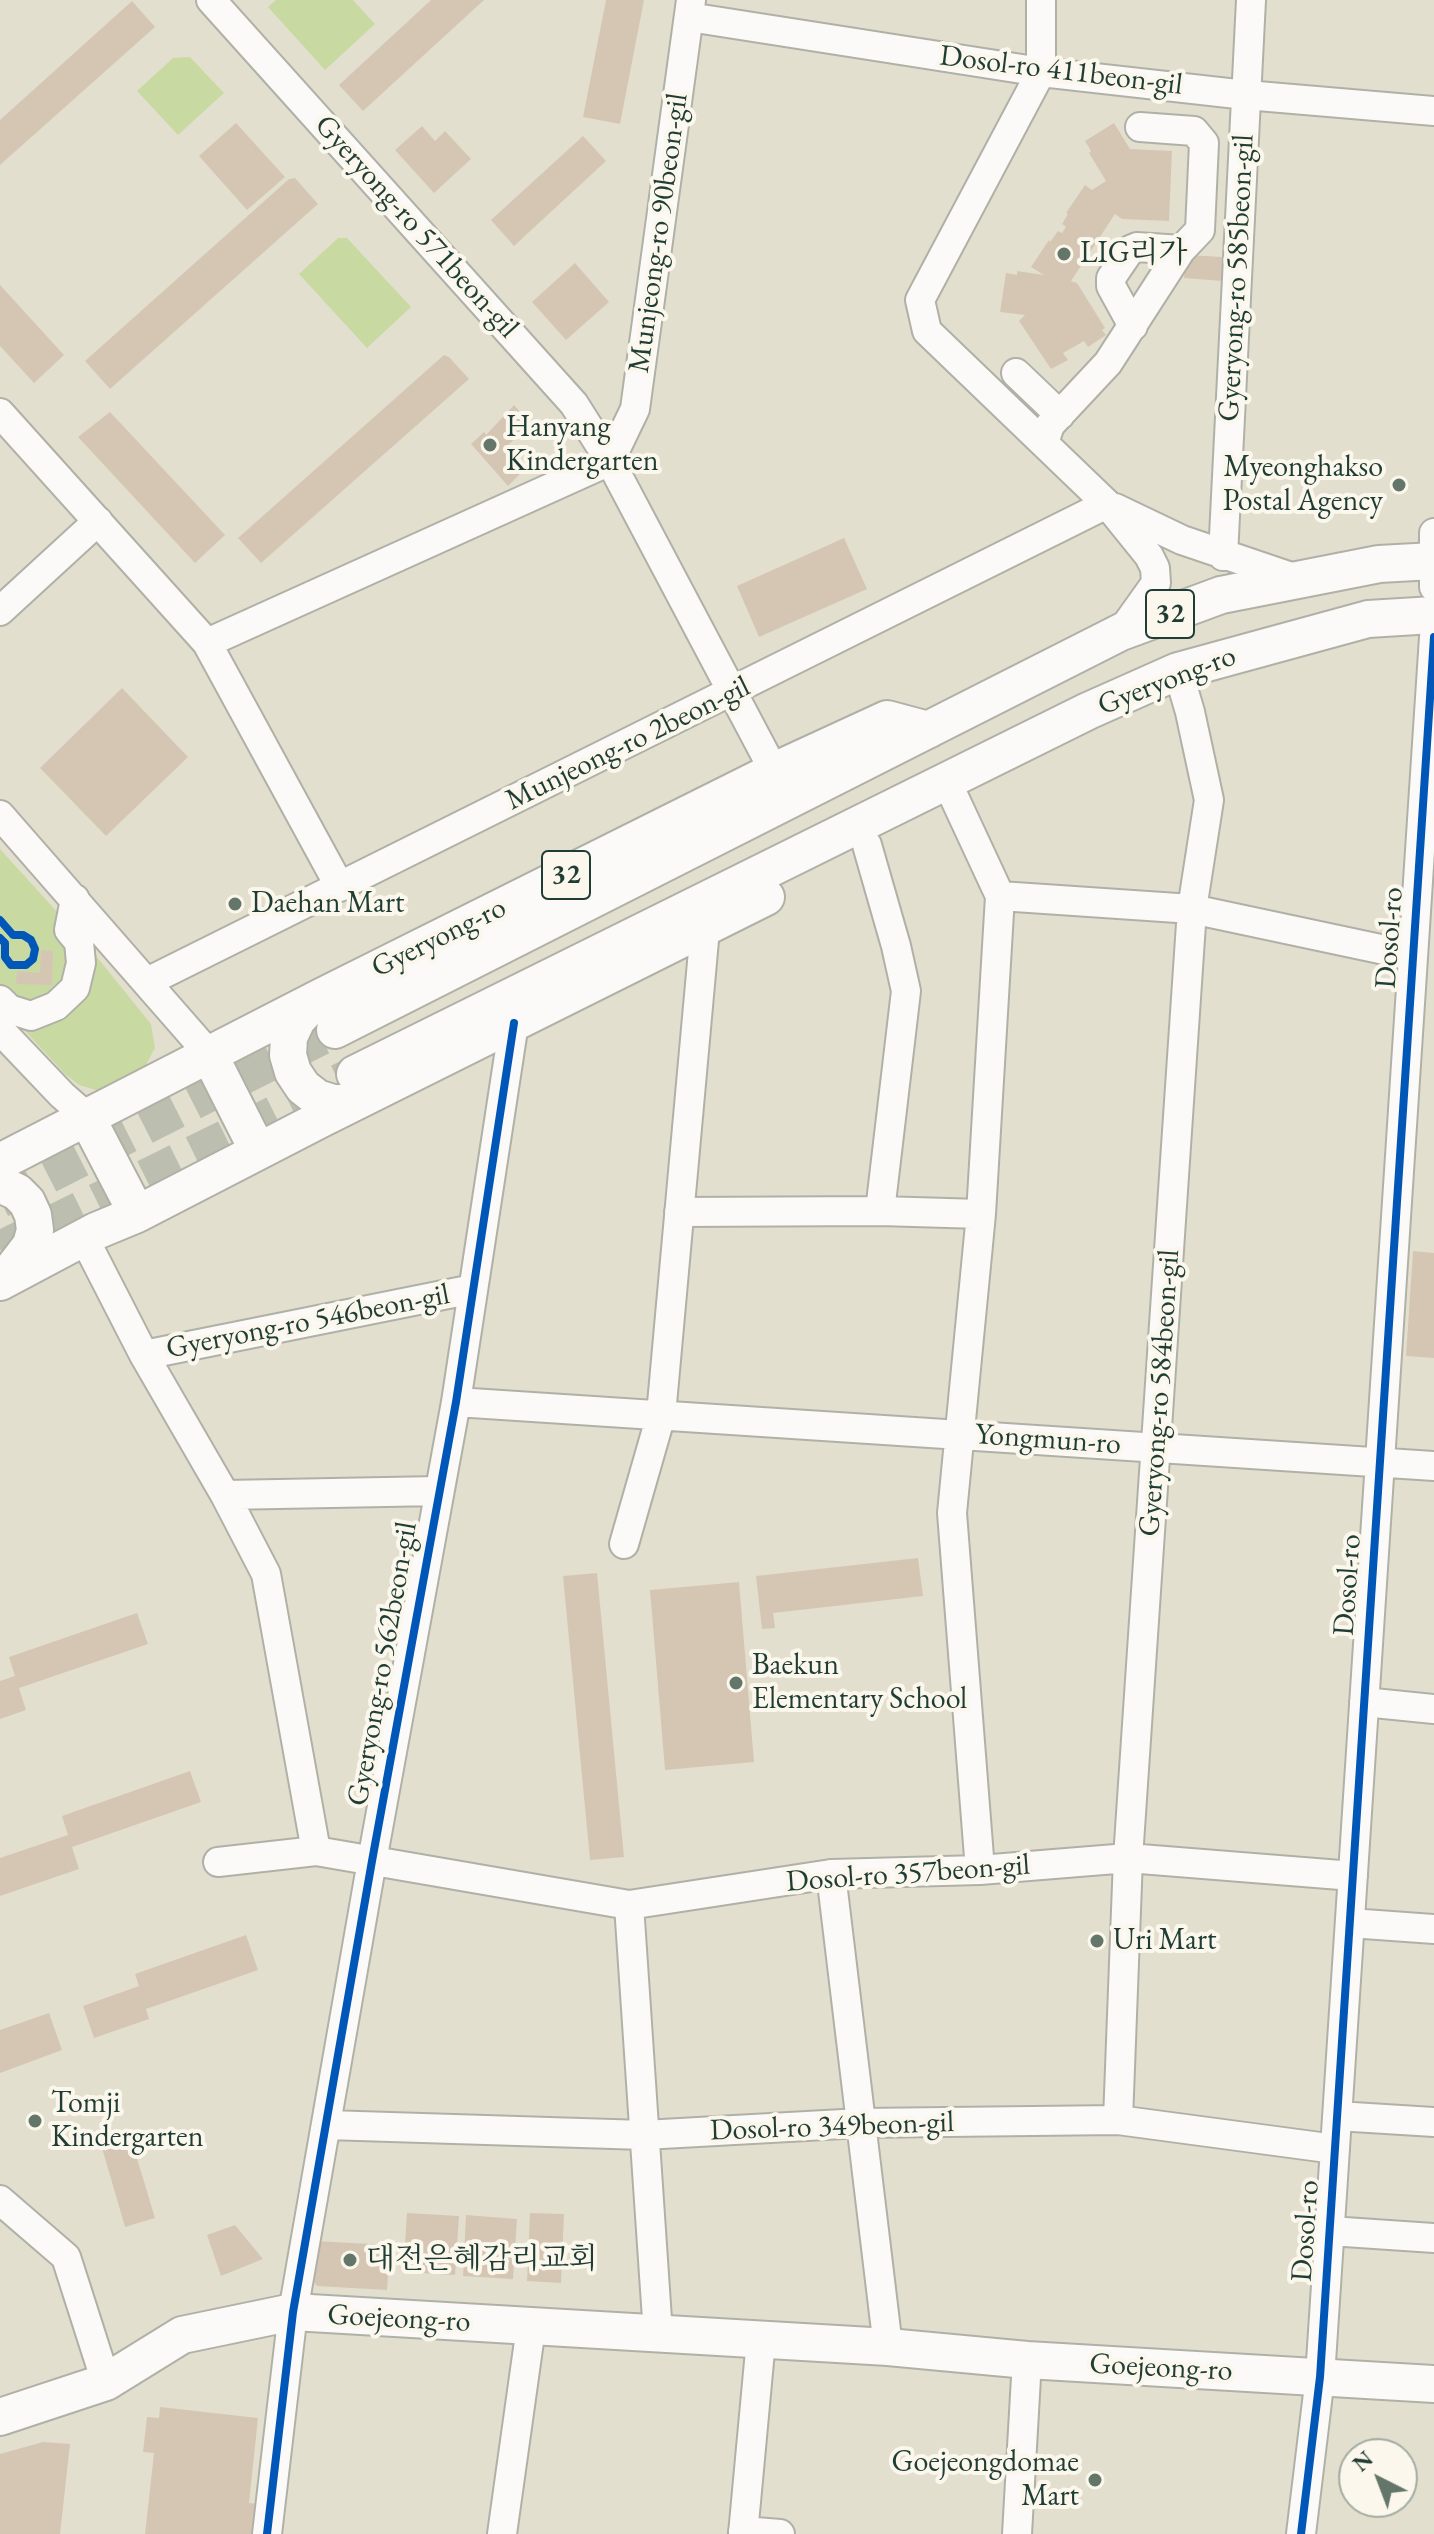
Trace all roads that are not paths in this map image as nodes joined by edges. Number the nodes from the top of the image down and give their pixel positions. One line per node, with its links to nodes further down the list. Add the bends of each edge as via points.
1 (211, 0): 15 (street, Gyeryong-ro 571beon-gil, via 574,404)
2 (1041, 0): 5 (street)
3 (1251, 0): 6 (street, Gyeryong-ro 585beon-gil)
4 (690, 8): 5 (street, Dosol-ro 411beon-gil); 15 (street, Munjeong-ro 90beon-gil, via 635,409)
5 (1041, 72): 6 (street, Dosol-ro 411beon-gil); 14 (street, via 920,300 927,331)
6 (1246, 95): 7 (street, Dosol-ro 411beon-gil); 18 (street, Gyeryong-ro 585beon-gil)
7 (1434, 111)
8 (1140, 127): 9 (street, via 1194,131 1204,143 1200,230)
9 (1181, 250): 10 (street); 10 (street, via 1137,247 1111,278)
10 (1133, 326): 13 (street, via 1108,363)
11 (1016, 373): 13 (street)
12 (0, 413): 17 (street)
13 (1060, 415): 14 (street)
14 (1044, 443): 16 (street)
15 (610, 461): 25 (street); 27 (street, Gyeryong-ro 571beon-gil)
16 (1107, 504): 18 (street); 23 (street, via 1155,568 1156,583); 27 (street, Munjeong-ro 2beon-gil)
17 (98, 521): 21 (street); 25 (street)
18 (1223, 556): 20 (street)
19 (1434, 561): 20 (main road, Gyeryong-ro / 32, via 1379,564)
20 (1297, 579): 23 (main road, Gyeryong-ro / 32, via 1221,595)
21 (0, 611)
22 (1434, 615): 26 (main road, Gyeryong-ro / 32, via 1368,619)
23 (1121, 632): 28 (main road, Gyeryong-ro / 32)
24 (1434, 637): 33 (street, Dosol-ro)
25 (207, 643): 34 (street)
26 (1178, 671): 30 (main road, Gyeryong-ro / 32); 37 (street, Gyeryong-ro 584beon-gil, via 1209,800)
27 (734, 691): 29 (street, Gyeryong-ro 571beon-gil); 34 (street, Munjeong-ro 2beon-gil)
28 (928, 730): 29 (main road, Gyeryong-ro / 32, via 887,719); 44 (main road, Gyeryong-ro / 32)
29 (774, 771): 41 (main road, Gyeryong-ro / 32)
30 (931, 789): 32 (main road, Gyeryong-ro / 32, via 898,828); 35 (street); 48 (main road, Gyeryong-ro / 32)
31 (0, 815): 36 (street)
32 (867, 845): 38 (main road, Gyeryong-ro / 32); 53 (street, via 906,991)
33 (1427, 862): 39 (street, Dosol-ro)
34 (340, 887): 40 (street, Munjeong-ro 2beon-gil)
35 (1000, 896): 37 (street, Dosol-ro); 56 (street)
36 (75, 899): 40 (street); 42 (street, via 69,930 79,942 81,963 75,988 56,1006 31,1016)
37 (1192, 909): 39 (street, Dosol-ro); 64 (street, Gyeryong-ro 584beon-gil)
38 (705, 929): 43 (main road, Gyeryong-ro / 32); 54 (street)
39 (1413, 956): 45 (street, Dosol-ro)
40 (147, 982): 47 (street)
41 (321, 997): 47 (main road, Gyeryong-ro / 32); 48 (main road, via 297,1020 289,1037 293,1072 317,1098 333,1103 351,1103)
42 (0, 1000)
43 (514, 1023): 48 (main road, Gyeryong-ro / 32); 59 (street, Gyeryong-ro 562beon-gil)
44 (335, 1030)
45 (1421, 1031): 65 (street, Dosol-ro)
46 (5, 1045): 49 (street)
47 (209, 1054): 49 (main road, Gyeryong-ro / 32); 50 (main road)
48 (361, 1085): 50 (main road, Gyeryong-ro / 32)
49 (86, 1116): 51 (main road, Gyeryong-ro / 32); 55 (main road)
50 (258, 1151): 55 (main road, Gyeryong-ro / 32)
51 (0, 1162)
52 (0, 1184): 58 (main road, via 27,1202 35,1230 31,1245)
53 (880, 1211): 54 (street); 56 (street)
54 (679, 1212): 62 (street)
55 (137, 1214): 57 (main road, Gyeryong-ro / 32)
56 (981, 1214): 63 (street)
57 (84, 1238): 58 (main road, Gyeryong-ro / 32); 60 (street, Gyeryong-ro 546beon-gil)
58 (2, 1281)
59 (473, 1289): 60 (street, Gyeryong-ro 546beon-gil); 61 (street, Gyeryong-ro 562beon-gil)
60 (144, 1355): 68 (street, Gyeryong-ro 546beon-gil)
61 (456, 1402): 62 (street, Yongmun-ro); 67 (street, Gyeryong-ro 562beon-gil)
62 (661, 1415): 63 (street, Yongmun-ro); 69 (street)
63 (960, 1434): 64 (street, Yongmun-ro); 76 (street, via 952,1513)
64 (1157, 1447): 65 (street, Yongmun-ro); 73 (street, Gyeryong-ro 584beon-gil)
65 (1380, 1462): 66 (street, Yongmun-ro); 70 (street, Dosol-ro)
66 (1434, 1466)
67 (439, 1491): 68 (street); 74 (street, Gyeryong-ro 562beon-gil)
68 (225, 1495): 72 (street, Gyeryong-ro 546beon-gil, via 266,1574)
69 (624, 1544)
70 (1364, 1702): 71 (street); 78 (street, Dosol-ro)
71 (1434, 1709)
72 (316, 1851): 74 (street); 75 (street)
73 (1128, 1858): 76 (street, Dosol-ro 357beon-gil); 78 (street, Dosol-ro 357beon-gil); 83 (street, Gyeryong-ro 584beon-gil)
74 (372, 1861): 79 (street, Dosol-ro 357beon-gil); 86 (street, Gyeryong-ro 562beon-gil)
75 (218, 1862)
76 (980, 1870): 77 (street, Dosol-ro 357beon-gil)
77 (831, 1874): 79 (street, Dosol-ro 357beon-gil); 85 (street)
78 (1353, 1876): 80 (street, Dosol-ro)
79 (629, 1905): 87 (street)
80 (1350, 1923): 81 (street); 82 (street, Dosol-ro)
81 (1434, 1929)
82 (1337, 2116): 84 (street); 88 (street, Dosol-ro)
83 (1118, 2120): 85 (street, Dosol-ro 349beon-gil); 88 (street, Dosol-ro 349beon-gil)
84 (1434, 2122)
85 (861, 2123): 87 (street, Dosol-ro 349beon-gil); 96 (street)
86 (327, 2125): 87 (street, Dosol-ro 349beon-gil); 92 (street, Gyeryong-ro 562beon-gil)
87 (644, 2135): 94 (street)
88 (1335, 2149): 90 (street, Dosol-ro)
89 (0, 2200): 99 (street, via 66,2257)
90 (1330, 2231): 91 (street, Dosol-ro); 98 (street, Dosol-ro)
91 (1434, 2238)
92 (293, 2312): 93 (main road, Goejeong-ro); 99 (main road, Goejeong-ro, via 182,2335); 103 (street, Gyeryong-ro 562beon-gil)
93 (531, 2327): 94 (main road, Goejeong-ro); 104 (street)
94 (658, 2334): 95 (main road, Goejeong-ro)
95 (761, 2340): 96 (main road, Goejeong-ro); 102 (street)
96 (888, 2347): 97 (main road, Goejeong-ro)
97 (1027, 2360): 98 (main road, Goejeong-ro); 106 (street)
98 (1320, 2377): 100 (main road, Goejeong-ro); 107 (street, Dosol-ro)
99 (106, 2382): 101 (main road, Goejeong-ro)
100 (1434, 2384)
101 (0, 2417)
102 (743, 2532): 105 (street)
103 (267, 2534)
104 (502, 2534)
105 (780, 2534)
106 (1017, 2534)
107 (1301, 2534)

